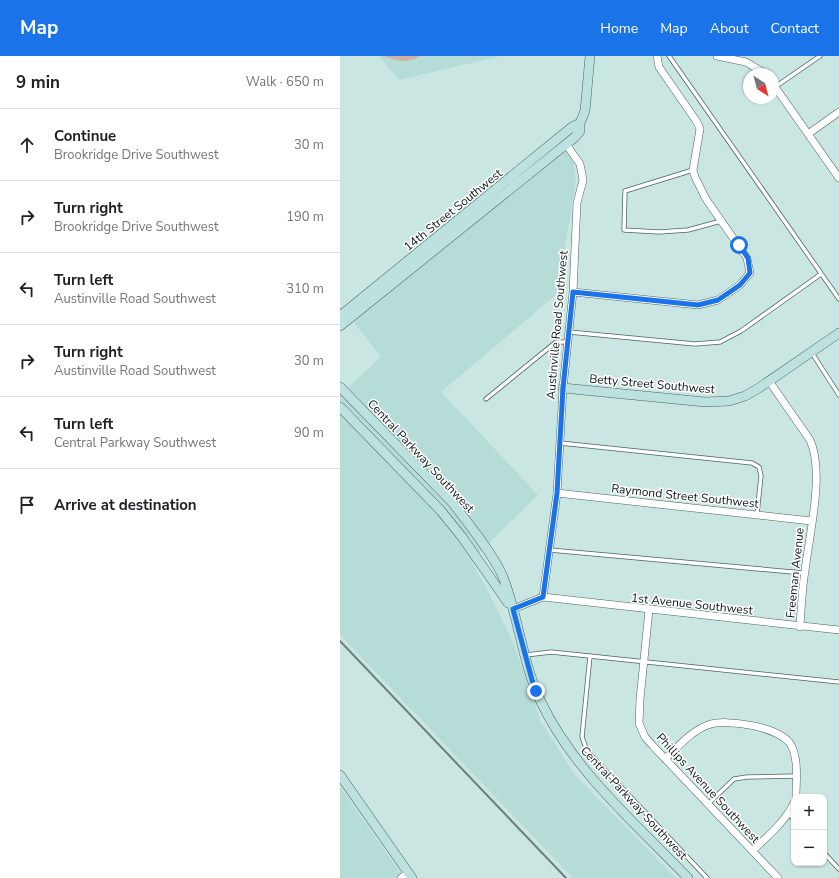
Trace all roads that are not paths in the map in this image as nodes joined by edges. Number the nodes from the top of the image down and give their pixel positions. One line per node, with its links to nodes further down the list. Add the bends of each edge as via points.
1 (590, 56): 10 (street, via 586,105)
2 (657, 56): 13 (street, via 659,67 700,129)
3 (669, 56): 16 (lane)
4 (717, 56): 6 (street, via 746,62)
5 (820, 56): 7 (lane)
6 (756, 68)
7 (779, 82)
8 (779, 92): 11 (street)
9 (839, 112): 11 (street)
10 (580, 123): 12 (street, via 580,131); 19 (street, 14th Street Southwest)
11 (808, 134): 14 (street)
12 (566, 144): 17 (street, Austinville Road Southwest, via 580,164 583,180 578,203); 20 (street, 14th Street Southwest)
13 (693, 170): 15 (street, via 706,199); 15 (lane, via 625,191 624,230 688,230)
14 (839, 178)
15 (721, 221): 17 (street, via 748,258 750,273 740,285 718,300 698,305)
16 (821, 274): 18 (lane); 21 (lane, via 741,331 720,342 695,344)
17 (573, 292): 21 (street, Austinville Road Southwest)
18 (839, 299)
19 (340, 316)
20 (340, 326)
21 (569, 332): 23 (street, Austinville Road Southwest)
22 (839, 333): 24 (street, Betty Street Southwest)
23 (568, 342): 27 (street, Austinville Road Southwest); 29 (lane, via 556,342)
24 (812, 353): 25 (street, Betty Street Southwest); 28 (lane)
25 (769, 381): 27 (street, Betty Street Southwest, via 745,396 729,401 705,402); 34 (street, Freeman Avenue, via 814,447 816,470)
26 (340, 387): 38 (street, Central Parkway Southwest, via 452,502 503,577)
27 (563, 388): 31 (street, Austinville Road Southwest)
28 (839, 395)
29 (486, 399)
30 (340, 407): 38 (street, Central Parkway Southwest, via 441,511 462,536)
31 (560, 443): 32 (street, Austinville Road Southwest); 33 (lane, via 752,463 759,467 761,476)
32 (557, 493): 33 (street, Raymond Street Southwest); 35 (street, Austinville Road Southwest)
33 (757, 514): 34 (street, Raymond Street Southwest)
34 (811, 521): 36 (street, Freeman Avenue)
35 (550, 550): 36 (lane); 37 (street, Austinville Road Southwest)
36 (804, 573): 40 (street, Freeman Avenue)
37 (543, 597): 38 (street); 39 (street, 1st Avenue Southwest)
38 (513, 609): 42 (street, Central Parkway Southwest)
39 (649, 610): 40 (street, 1st Avenue Southwest); 44 (street, Phillips Avenue Southwest)
40 (800, 627): 41 (street, 1st Avenue Southwest)
41 (839, 630)
42 (525, 656): 43 (lane, via 551,652); 58 (street, Central Parkway Southwest, via 541,702 566,745 594,780)
43 (590, 656): 44 (lane); 59 (lane, via 582,737 587,751)
44 (643, 662): 45 (lane); 46 (street, Phillips Avenue Southwest, via 639,723 645,737)
45 (839, 682)
46 (665, 759): 48 (street, via 688,736 709,724 725,723 765,728 780,734 791,745); 50 (street, Phillips Avenue Southwest)
47 (340, 775): 57 (street)
48 (796, 776): 49 (street); 50 (lane, via 734,779)
49 (796, 794)
50 (708, 804): 54 (street, Phillips Avenue Southwest)
51 (791, 810): 52 (street)
52 (789, 814): 53 (lane); 54 (street)
53 (791, 816)
54 (752, 851): 60 (street, Phillips Avenue Southwest)
55 (827, 856): 56 (lane)
56 (839, 869)
57 (407, 876)
58 (688, 878)
59 (707, 878)
60 (778, 878)

